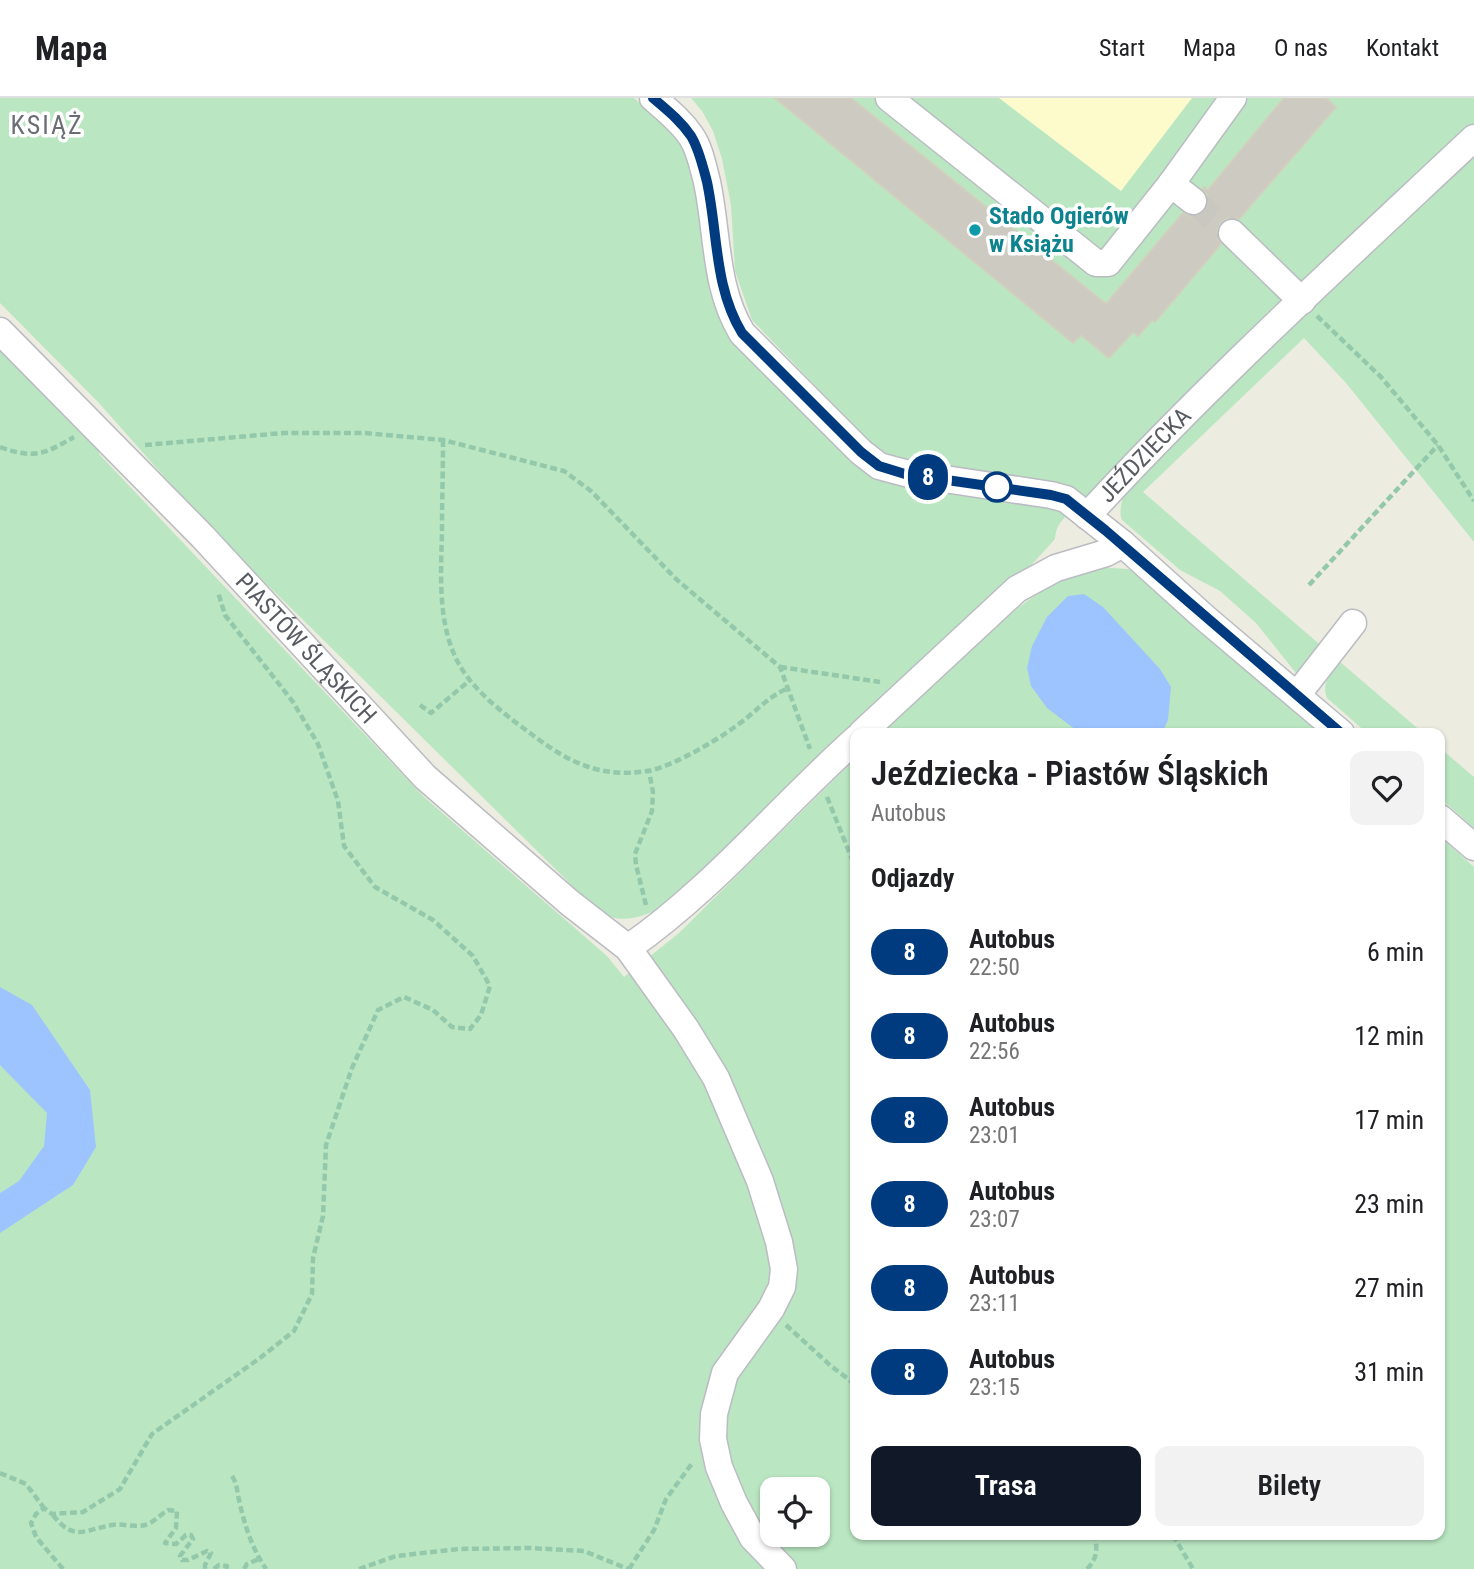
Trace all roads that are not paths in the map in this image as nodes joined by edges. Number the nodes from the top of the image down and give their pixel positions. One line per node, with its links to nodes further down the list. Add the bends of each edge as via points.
1 (653, 98): 10 (street, JEŹDZIECKA, via 677,118 702,163 730,314 742,333 861,452 879,466 905,474 1066,499)
2 (889, 98): 5 (street, via 1096,263 1108,263)
3 (1233, 98): 5 (street)
4 (1474, 138): 8 (street, JEŹDZIECKA)
5 (1171, 184): 6 (street)
6 (1193, 201)
7 (1232, 233): 8 (street)
8 (1302, 300): 10 (street, JEŹDZIECKA)
9 (0, 331): 19 (street, PIASTÓW ŚLĄSKICH, via 203,537 425,777)
10 (1087, 516): 11 (street)
11 (1123, 544): 13 (street); 14 (street, via 1056,568 1017,589)
12 (1353, 623): 13 (street)
13 (1297, 695): 15 (street)
14 (868, 728)
15 (1335, 728)
16 (850, 744): 19 (street, via 699,891)
17 (1445, 822): 18 (street)
18 (1474, 847)
19 (628, 948): 20 (street, PIASTÓW ŚLĄSKICH, via 716,1078 760,1181 779,1242 782,1287 725,1373 713,1439 734,1503 753,1538)
20 (783, 1569)

